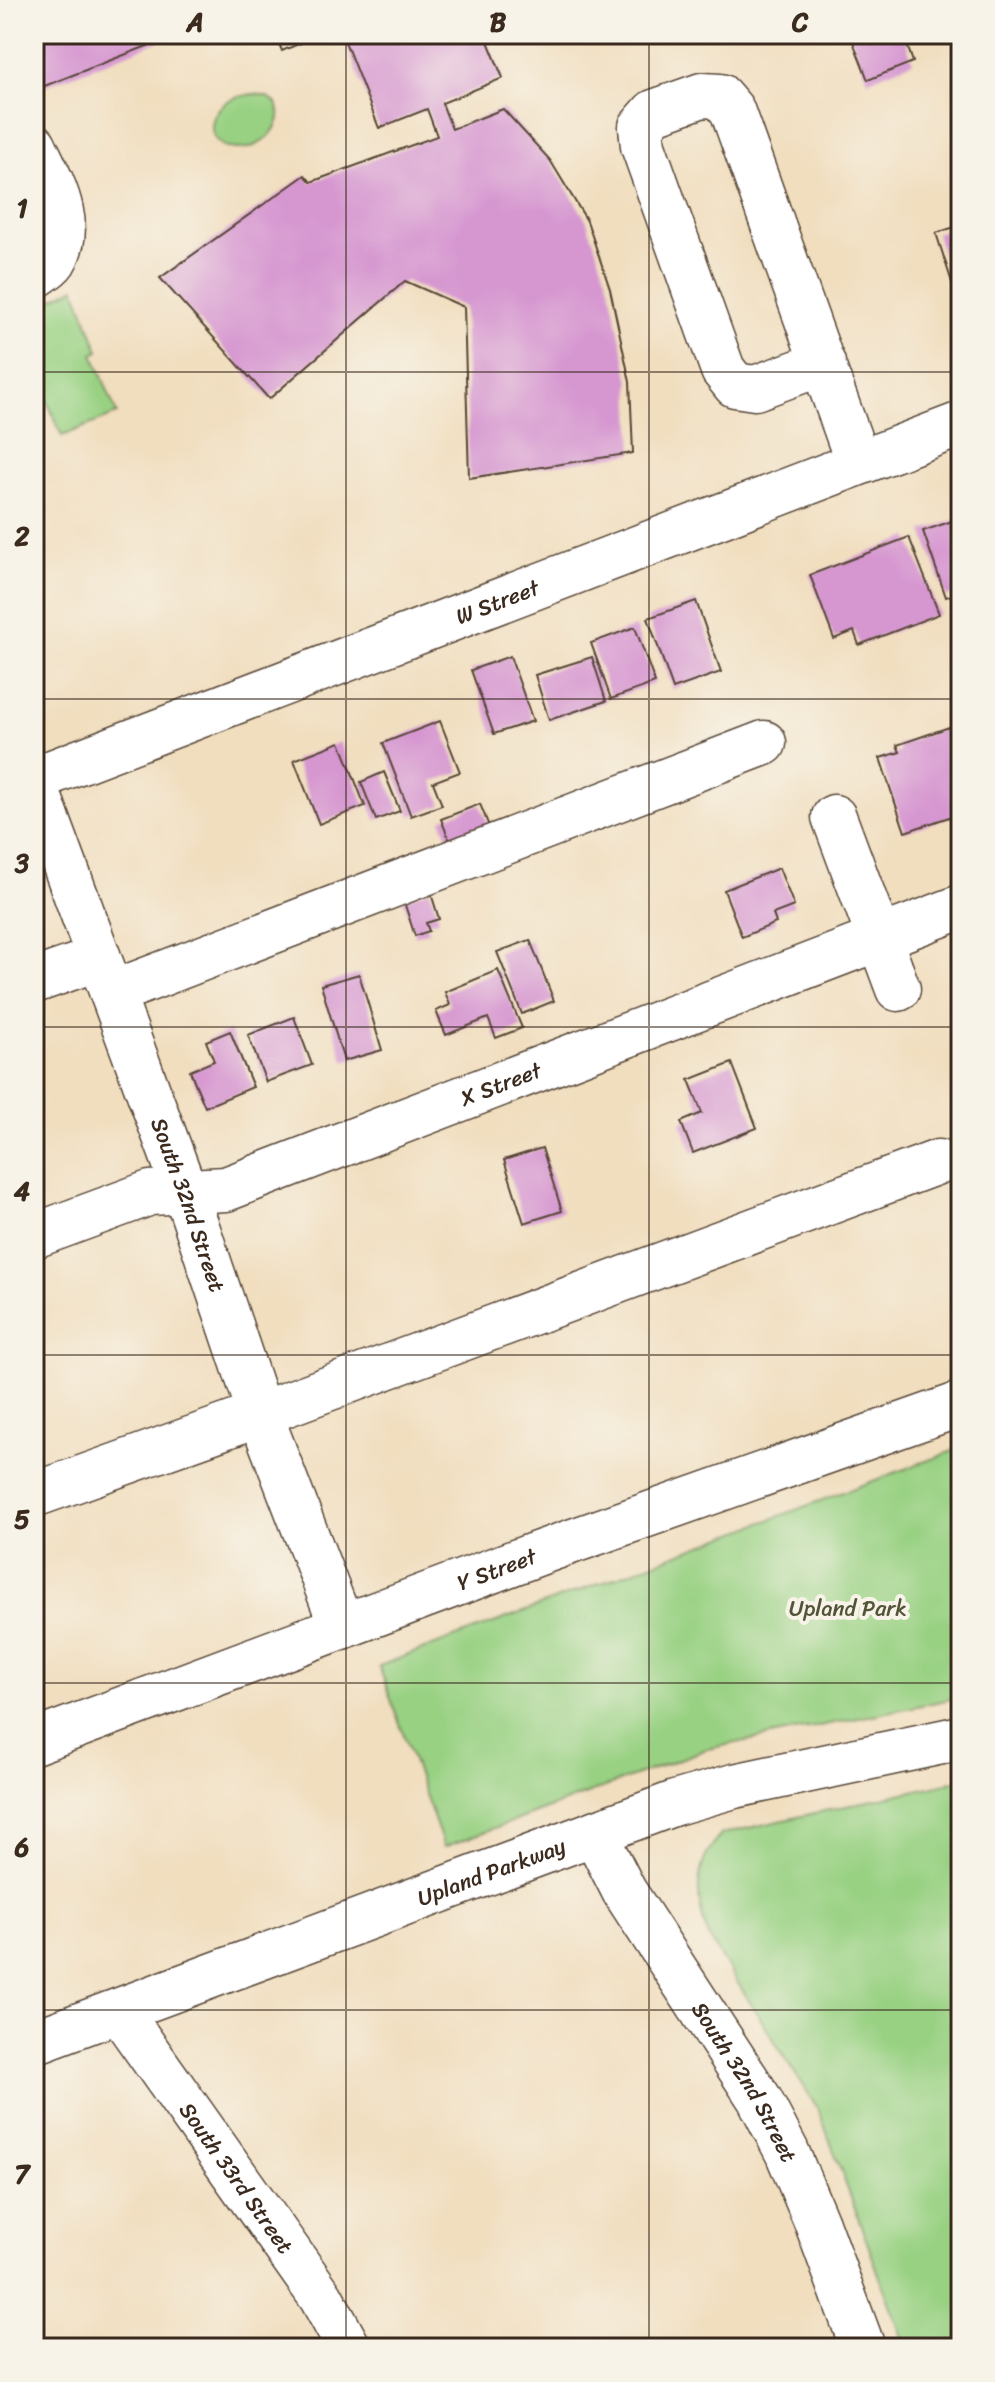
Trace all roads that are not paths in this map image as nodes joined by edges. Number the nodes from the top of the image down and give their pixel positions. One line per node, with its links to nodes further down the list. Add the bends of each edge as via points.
1 (34, 145): 2 (street, via 62,210 62,237 53,262)
2 (34, 277)
3 (823, 363): 3 (street, via 732,110 720,96 702,95 654,112 641,127 643,146 723,370 735,385 755,388); 5 (street)
4 (961, 424): 5 (street, W Street)
5 (858, 463): 7 (street, W Street)
6 (764, 743): 11 (street)
7 (34, 781): 11 (street, South 32nd Street)
8 (834, 817): 10 (street)
9 (961, 907): 10 (street, X Street)
10 (879, 938): 13 (street); 15 (street, X Street, via 226,1189)
11 (105, 976): 12 (street); 15 (street, South 32nd Street)
12 (34, 981)
13 (898, 989)
14 (938, 1162): 18 (street)
15 (185, 1191): 16 (street, X Street, via 150,1193); 18 (street, South 32nd Street)
16 (34, 1236)
17 (961, 1404): 20 (street, Y Street)
18 (260, 1414): 19 (street); 20 (street, South 32nd Street)
19 (34, 1495)
20 (342, 1627): 22 (street, Y Street)
21 (961, 1738): 23 (street, Upland Parkway, via 734,1786)
22 (34, 1742)
23 (595, 1834): 24 (street, Upland Parkway); 27 (street, South 32nd Street, via 624,1891 759,2098 816,2221)
24 (119, 2011): 25 (street, Upland Parkway); 26 (street, South 33rd Street, via 321,2297)
25 (34, 2042)
26 (349, 2348)
27 (863, 2348)

